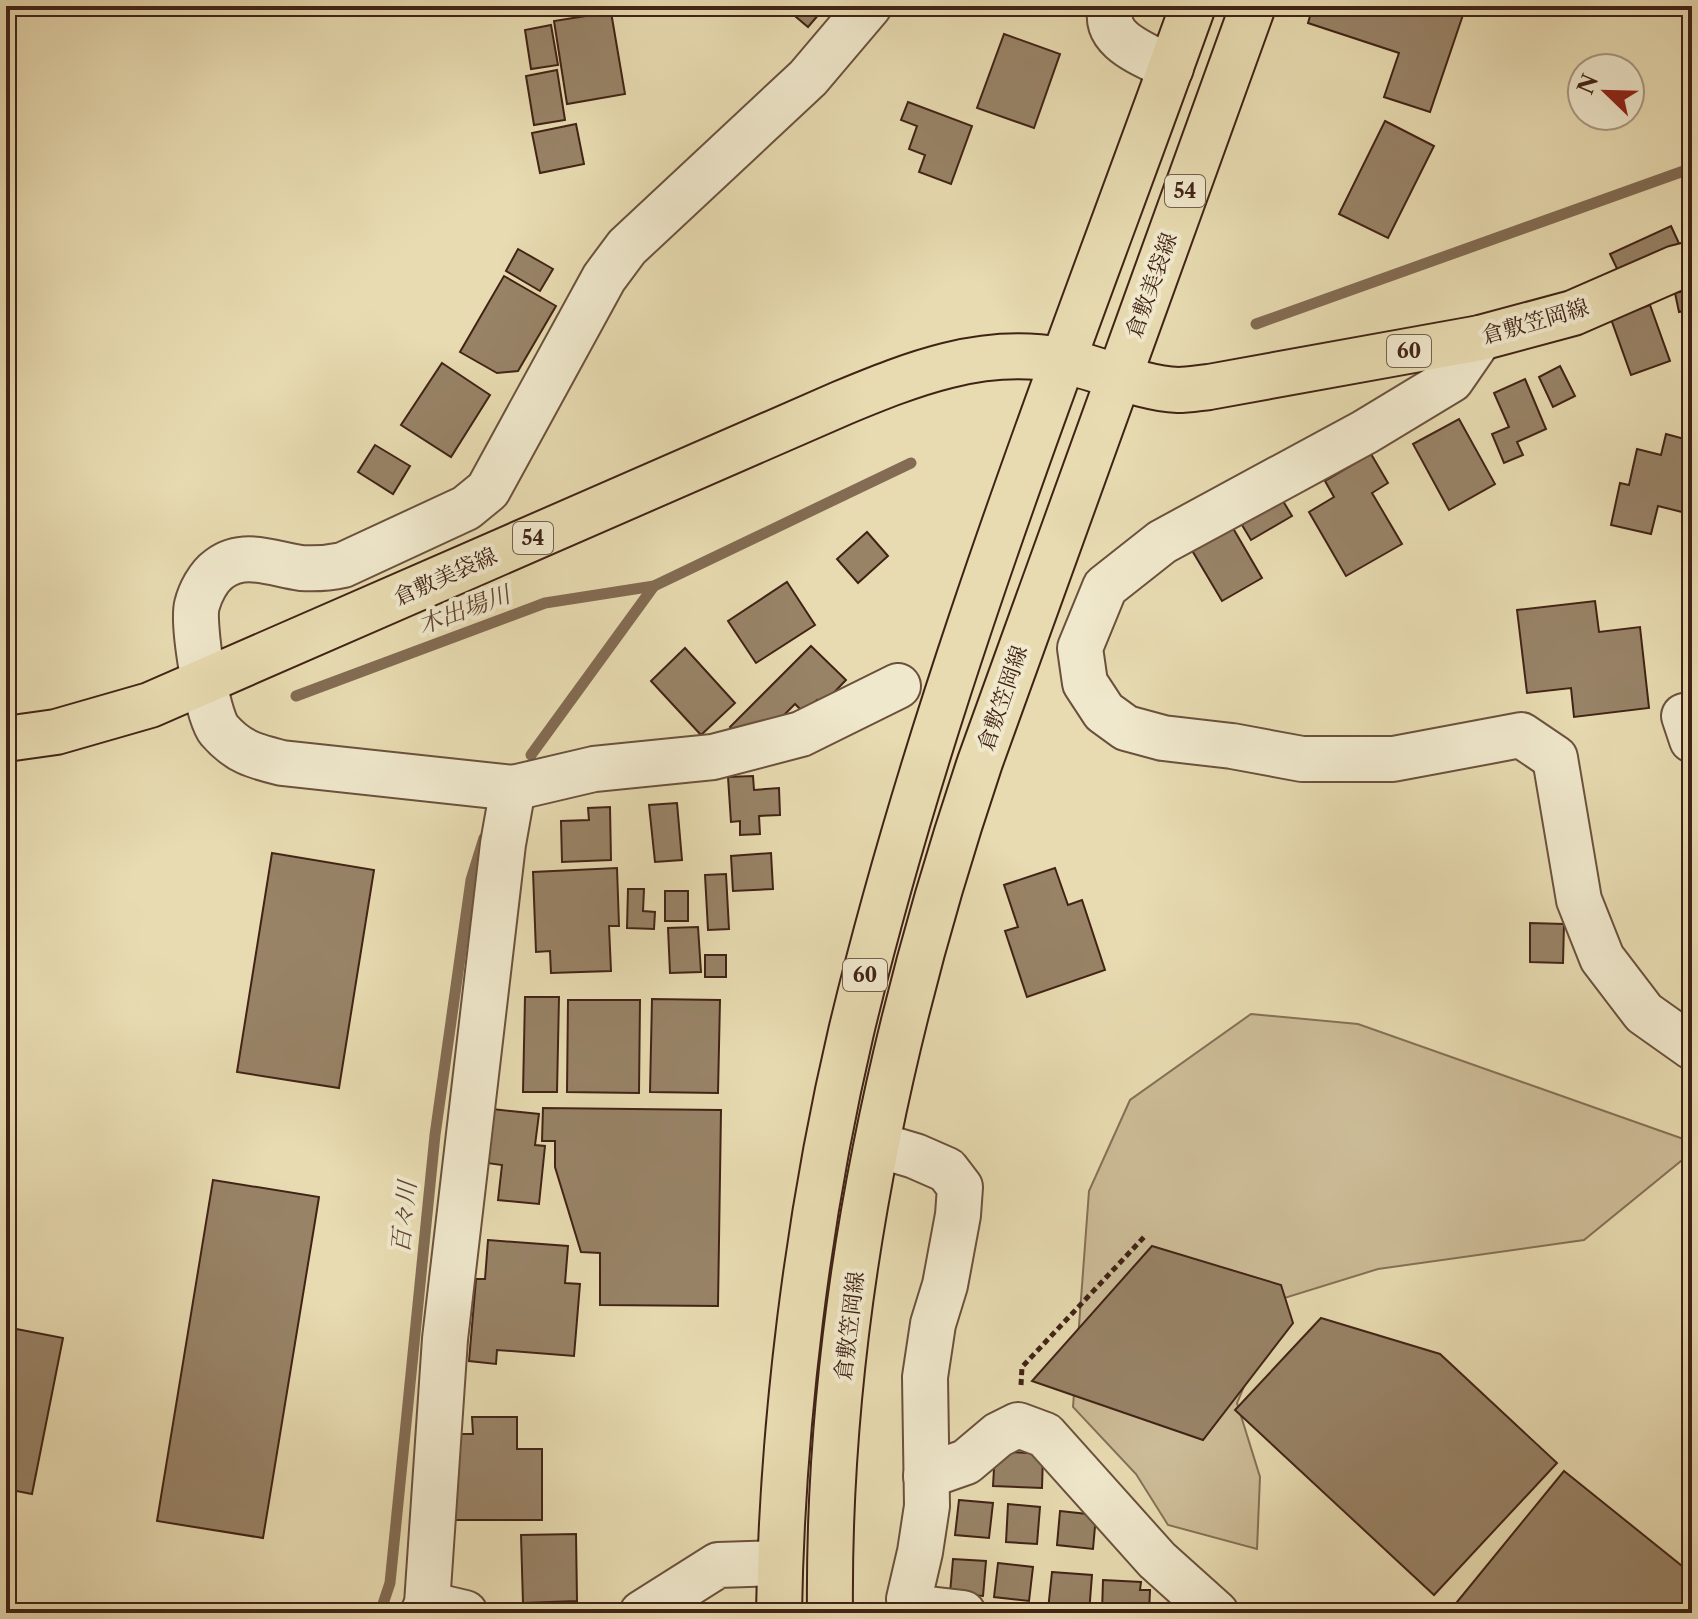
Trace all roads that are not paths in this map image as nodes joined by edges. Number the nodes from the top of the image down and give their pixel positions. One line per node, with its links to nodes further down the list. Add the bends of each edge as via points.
1 (869, 6): 10 (street, via 808,78 627,247 604,278 488,490 466,508 343,565 323,569 257,558 218,569 196,606)
2 (1112, 6): 5 (street, via 1112,31)
3 (1193, 6): 5 (main road, 54)
4 (1253, 6): 9 (main road, 倉敷美袋線 / 54)
5 (1171, 68): 8 (main road, 54)
6 (1692, 264): 7 (main road, 倉敷笠岡線 / 60, via 1573,313)
7 (1480, 338): 9 (main road, 倉敷笠岡線 / 60, via 1209,387 1179,390); 14 (street, via 1451,380 1162,542 1105,587 1080,648 1085,683 1104,712 1126,728 1302,759 1393,759 1521,735 1555,758 1579,900 1602,958 1644,1013)
8 (1063, 361): 9 (main road, 倉敷美袋線 / 54); 10 (main road, 倉敷美袋線 / 54, via 985,357 904,378); 17 (main road, 60, via 928,753 850,1037 807,1275)
9 (1117, 377): 15 (main road, 倉敷笠岡線 / 60, via 948,859)
10 (205, 682): 12 (main road, 倉敷美袋線 / 54, via 101,721); 13 (street, via 216,728 247,754 282,763)
11 (898, 686): 13 (street, via 801,734 713,757 594,769)
12 (6, 739)
13 (513, 788): 18 (street, via 445,1339)
14 (1692, 1047)
15 (878, 1145): 16 (street, via 947,1170 960,1187 925,1377); 22 (main road, 倉敷笠岡線 / 60, via 841,1382)
16 (926, 1476): 19 (street, via 927,1506 909,1599 911,1607); 23 (street, via 966,1462 1018,1425 1045,1435 1157,1560)
17 (780, 1563): 20 (street, via 718,1565); 21 (main road, 60)
18 (438, 1610)
19 (934, 1611)
20 (642, 1613)
21 (779, 1613)
22 (830, 1613)
23 (1216, 1613)

